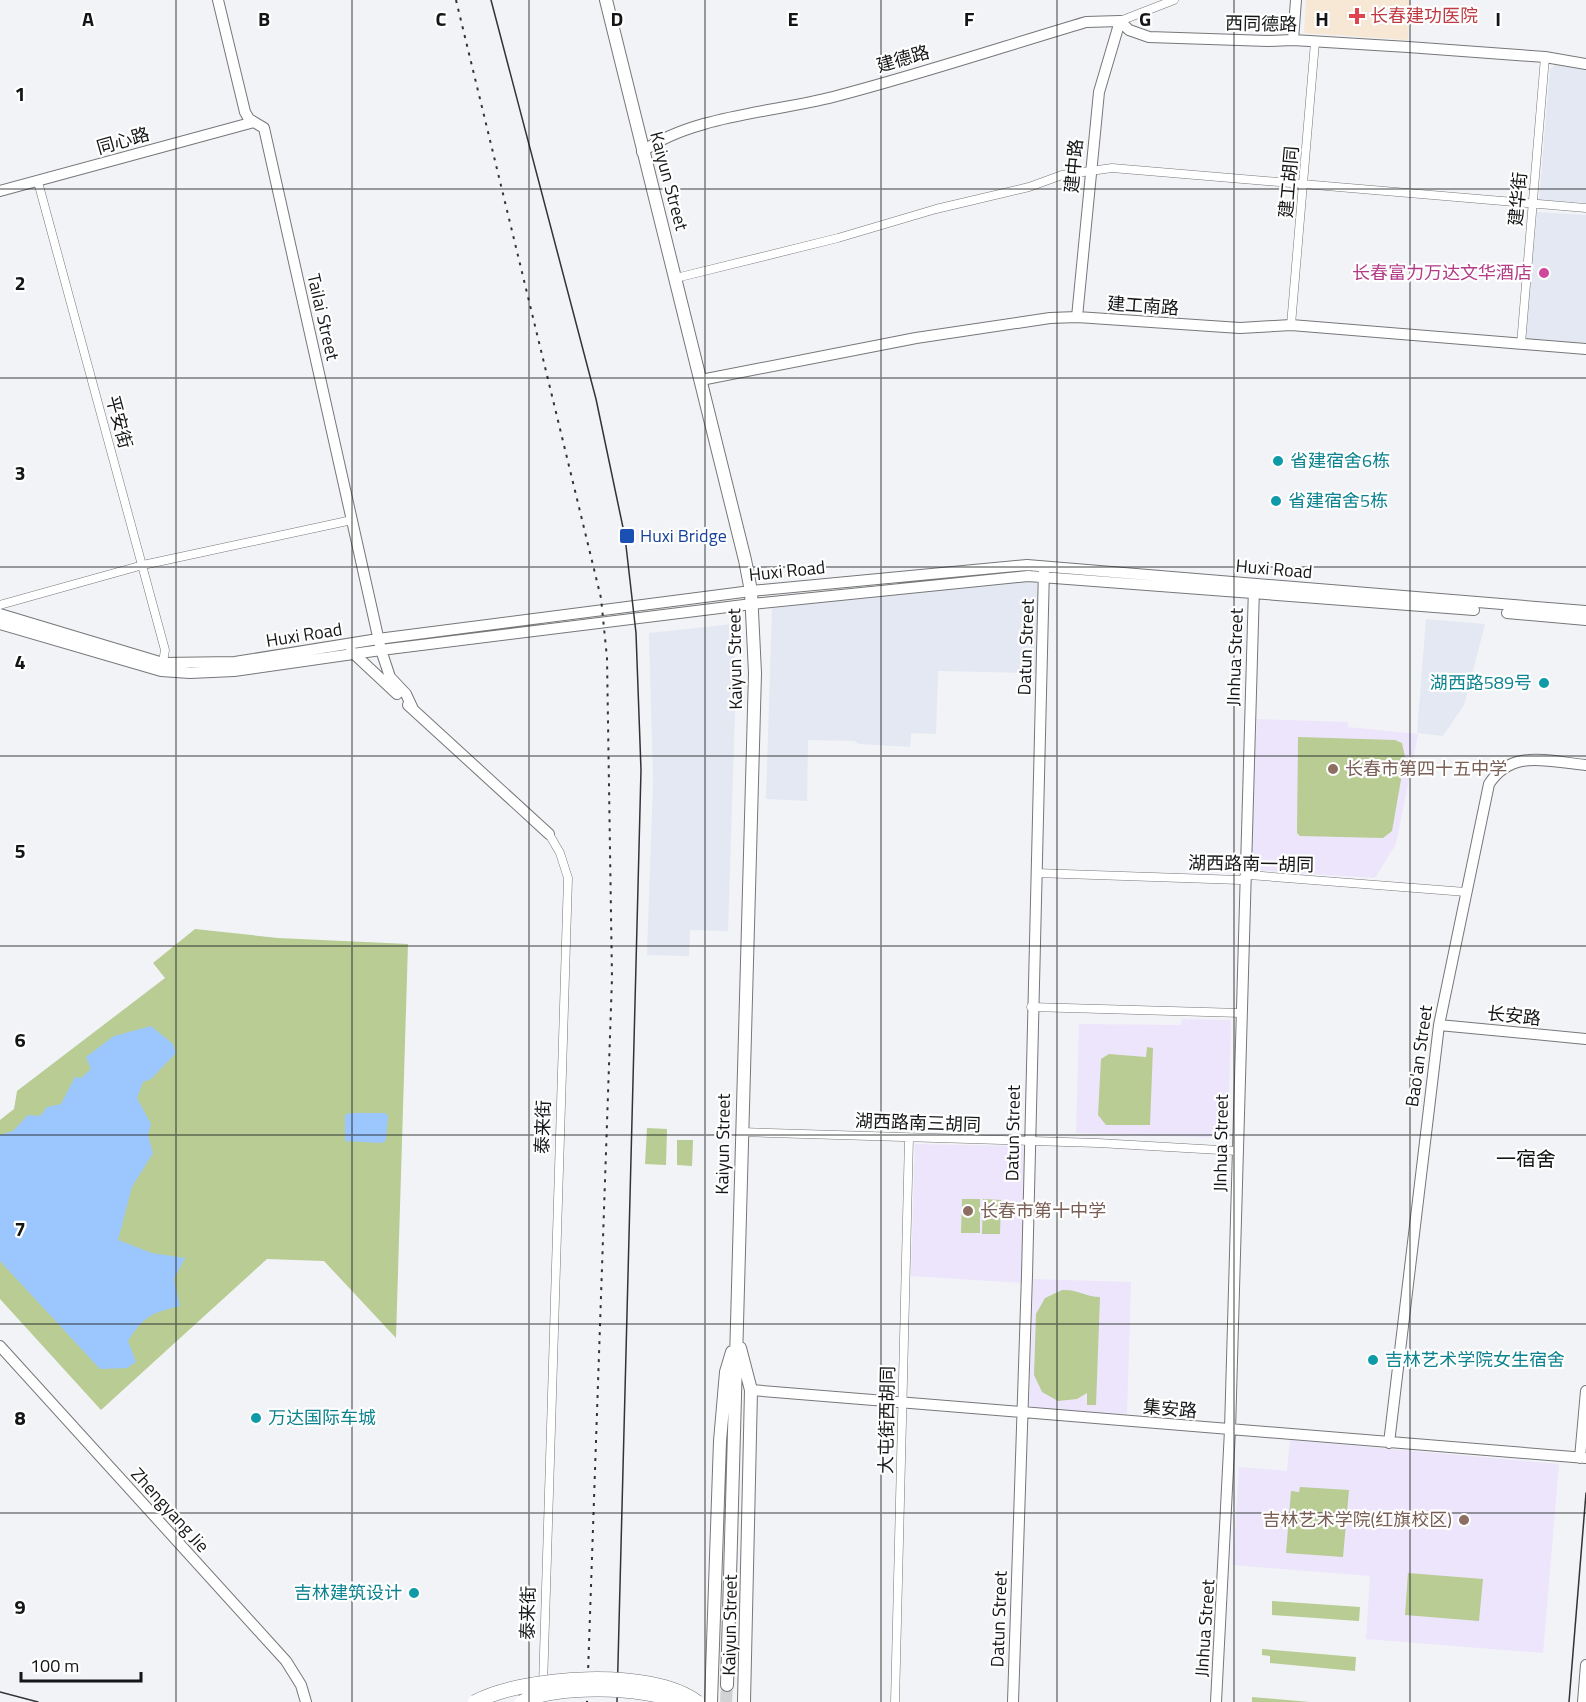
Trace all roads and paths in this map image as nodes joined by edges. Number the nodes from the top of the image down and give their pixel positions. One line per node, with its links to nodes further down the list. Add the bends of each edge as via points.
1 (218, 0): 10 (street, Tailai Street)
2 (606, 0): 13 (main road, Kaiyun Street)
3 (1174, 0): 5 (street, 建德路)
4 (1296, 0): 6 (street)
5 (1120, 21): 6 (street, 西同德路, via 1129,30 1149,37); 13 (street, 建德路, via 1086,22 832,98 661,137); 14 (street, 建中路, via 1099,92)
6 (1293, 40): 7 (street, 西同德路)
7 (1316, 42): 8 (street, 西同德路); 16 (street, 建工胡同)
8 (1545, 57): 9 (street, 西同德路); 18 (street, 建华街)
9 (1586, 64)
10 (245, 112): 11 (street, Tailai Street); 12 (street)
11 (254, 122): 12 (street, 同心路); 26 (street, Tailai Street, via 264,128)
12 (238, 126): 15 (street, 同心路)
13 (642, 152): 20 (main road, Kaiyun Street)
14 (1091, 170): 16 (street, via 1112,168); 20 (street); 21 (street, 建中路)
15 (38, 182): 17 (street, 同心路); 27 (street, 平安街)
16 (1303, 185): 18 (street); 22 (street, 建工胡同)
17 (0, 192)
18 (1532, 204): 19 (street); 23 (street, 建华街)
19 (1586, 208)
20 (676, 278): 25 (main road, Kaiyun Street)
21 (1077, 317): 22 (street, 建工南路, via 1193,326); 25 (street, 建工南路, via 1006,323)
22 (1292, 325): 23 (street, 建工南路)
23 (1521, 344): 24 (street, 建工南路)
24 (1586, 349)
25 (701, 380): 30 (main road, Kaiyun Street)
26 (352, 520): 27 (street); 37 (street, Tailai Street)
27 (143, 565): 32 (street); 40 (street, 平安街, via 165,650)
28 (1044, 570): 29 (street, Huxi Road); 30 (street, Huxi Road); 31 (street, Huxi Road); 44 (street, Datun Street)
29 (1254, 588): 33 (street, Huxi Road); 35 (street, Huxi Road); 45 (street, JInhua Street)
30 (751, 591): 31 (main road, Kaiyun Street); 37 (street, Huxi Road)
31 (752, 604): 37 (street, Huxi Road); 51 (main road, Kaiyun Street, via 755,673)
32 (0, 605)
33 (1586, 611)
34 (0, 614): 40 (street, Huxi Road)
35 (1586, 620)
36 (0, 624): 40 (street, Huxi Road)
37 (380, 644): 38 (street, Huxi Road); 39 (street, Huxi Road); 41 (street, Tailai Street, via 390,677 406,694)
38 (344, 645): 39 (street, 泰来街); 40 (street, Huxi Road, via 234,662)
39 (354, 654): 40 (street, Huxi Road, via 234,671 190,673); 41 (street, 泰来街)
40 (162, 667)
41 (413, 709): 43 (street, 泰来街)
42 (1586, 765): 46 (street, Bao'an Street, via 1519,759 1496,772 1489,784)
43 (549, 834): 71 (street, 泰来街, via 568,878 543,1690)
44 (1036, 873): 45 (street, 湖西路南一胡同); 47 (street, Datun Street)
45 (1245, 878): 46 (street, 湖西路南一胡同, via 1250,875); 48 (street, JInhua Street)
46 (1466, 892): 49 (street, Bao'an Street)
47 (1031, 1007): 48 (street); 53 (street, Datun Street)
48 (1241, 1013): 54 (street, JInhua Street)
49 (1439, 1025): 50 (street, 长安路); 62 (street, Bao'an Street)
50 (1586, 1039)
51 (741, 1132): 52 (street, 湖西路南三胡同); 55 (main road, Kaiyun Street)
52 (909, 1138): 53 (street, 湖西路南三胡同); 59 (street, 大屯街西胡同)
53 (1029, 1142): 54 (street, 湖西路南三胡同); 60 (street, Datun Street)
54 (1237, 1151): 61 (street, JInhua Street)
55 (736, 1336): 57 (main road, Kaiyun Street); 65 (main road, Kaiyun Street); 66 (main road, Kaiyun Street, via 726,1372 720,1441)
56 (0, 1346): 68 (street, Zhengyang Jie, via 286,1661)
57 (751, 1390): 59 (street, 集安路); 67 (main road, Kaiyun Street)
58 (1586, 1391): 63 (street)
59 (902, 1403): 60 (street, 集安路); 74 (street, 大屯街西胡同)
60 (1022, 1412): 61 (street, 集安路); 75 (street, Datun Street)
61 (1230, 1431): 62 (street, 集安路); 76 (street, JInhua Street)
62 (1389, 1443): 63 (street, 集安路)
63 (1583, 1458)
64 (1586, 1665): 77 (street)
65 (727, 1686)
66 (712, 1700)
67 (744, 1700)
68 (306, 1702)
69 (475, 1702): 73 (highway, bridge, via 518,1686 567,1681 654,1684)
70 (522, 1702): 72 (highway, bridge, via 538,1694 563,1690 642,1693)
71 (537, 1702)
72 (679, 1702)
73 (697, 1702)
74 (895, 1702)
75 (1013, 1702)
76 (1216, 1702)
77 (1583, 1702)

